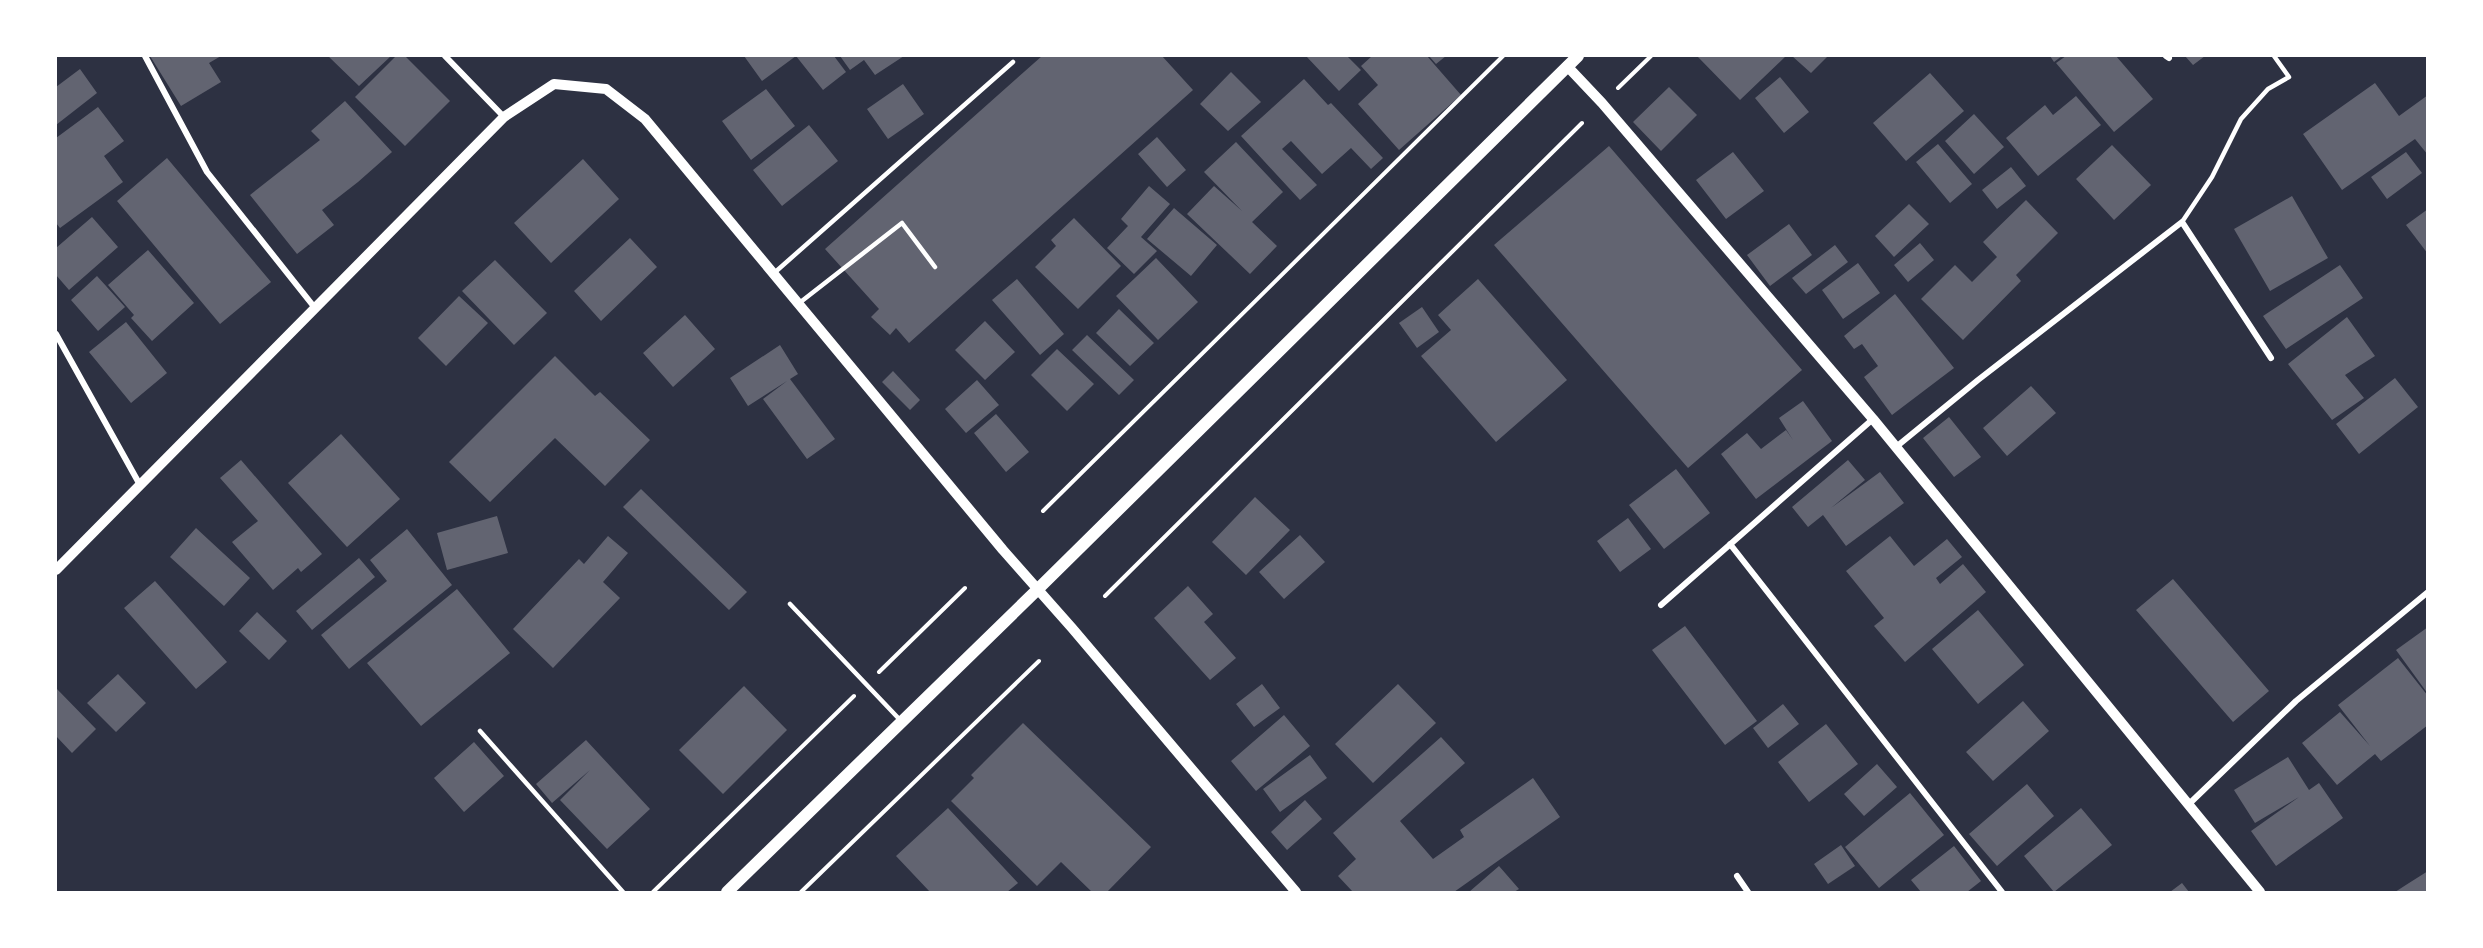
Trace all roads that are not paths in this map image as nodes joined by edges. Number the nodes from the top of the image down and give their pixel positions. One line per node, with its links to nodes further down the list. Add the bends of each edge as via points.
1 (145, 56): 12 (street, via 207,172)
2 (445, 56): 7 (street)
3 (1578, 56): 6 (main road)
4 (2274, 56): 8 (lane, via 2289,77 2268,90 2241,119 2212,177)
5 (1013, 62): 10 (lane)
6 (1567, 66): 15 (street); 20 (main road)
7 (504, 117): 10 (street, via 554,84 606,89 645,119); 12 (street)
8 (2182, 222): 14 (street); 16 (street)
9 (935, 267): 11 (lane, via 902,223)
10 (773, 274): 11 (street)
11 (798, 304): 20 (street)
12 (315, 308): 17 (street)
13 (56, 334): 17 (street)
14 (2271, 358)
15 (1873, 419): 16 (street); 18 (street)
16 (1896, 447): 26 (street)
17 (140, 485): 19 (street)
18 (1730, 544): 23 (street); 32 (street)
19 (56, 570)
20 (1037, 590): 24 (main road); 30 (street)
21 (2427, 592): 26 (street, via 2295,701)
22 (790, 604): 24 (lane)
23 (1661, 605)
24 (902, 722): 29 (main road)
25 (480, 731): 28 (lane)
26 (2189, 804): 33 (street)
27 (1737, 876): 31 (street)
28 (623, 892)
29 (727, 892)
30 (1296, 892)
31 (1749, 892)
32 (2002, 892)
33 (2260, 892)

